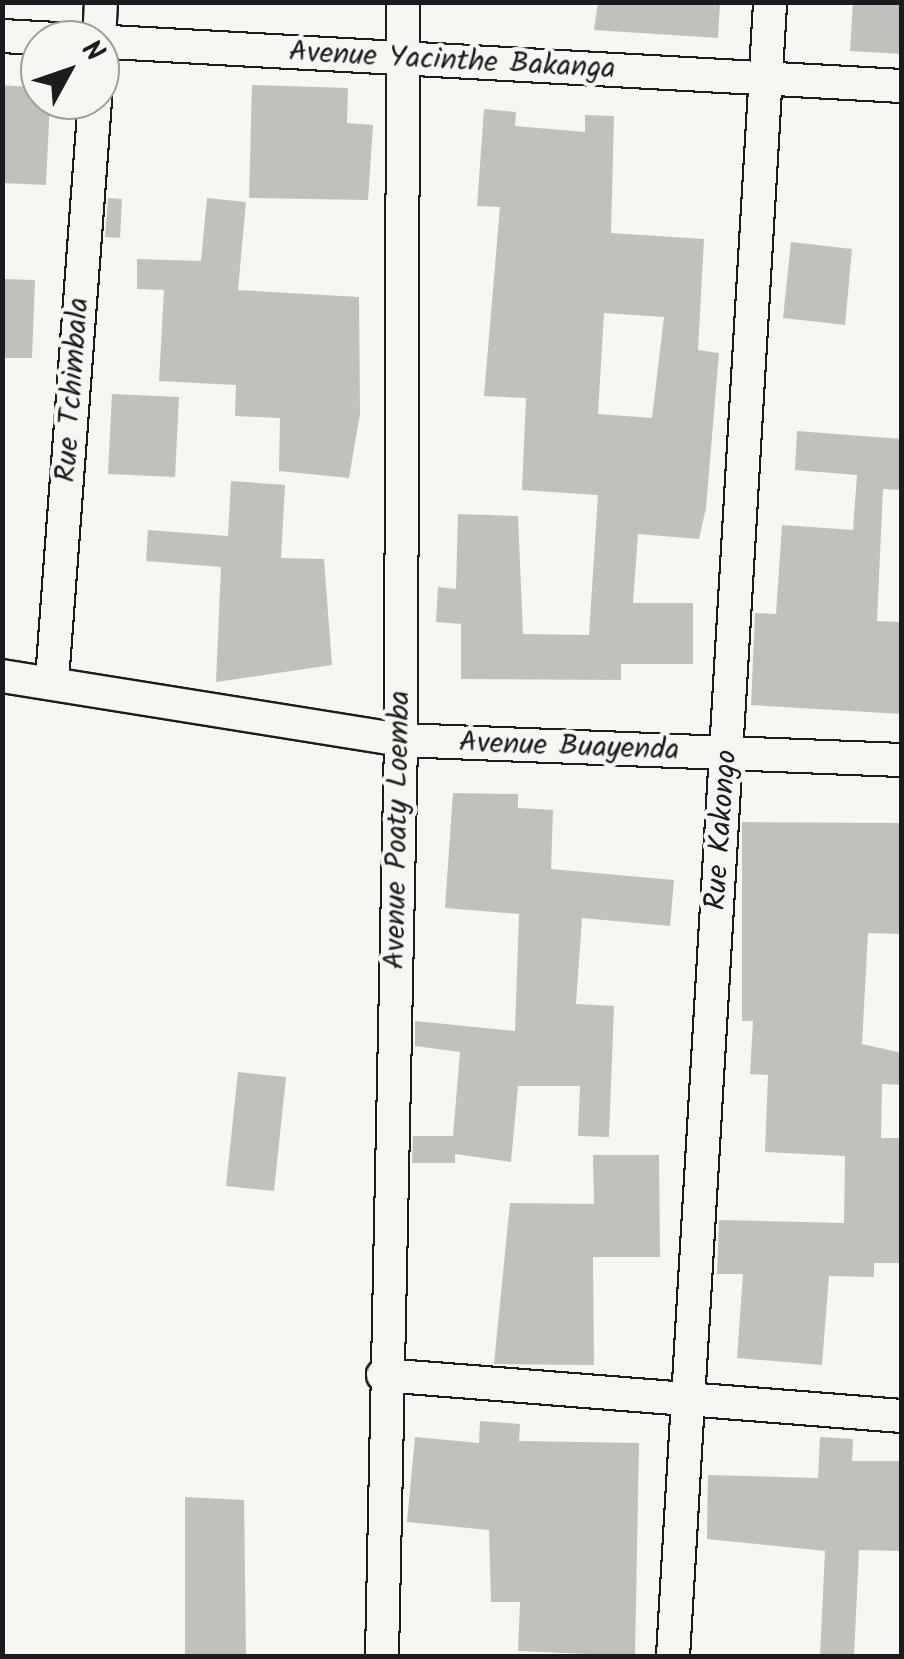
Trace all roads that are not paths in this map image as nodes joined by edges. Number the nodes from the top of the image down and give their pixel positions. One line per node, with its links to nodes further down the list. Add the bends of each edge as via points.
1 (403, 2): 4 (street, Avenue Poaty Loemba)
2 (770, 2): 5 (street, Rue Kakongo)
3 (120, 40): 4 (street, Avenue Yacinthe Bakanga)
4 (402, 60): 5 (street, Avenue Yacinthe Bakanga); 10 (street, Avenue Poaty Loemba)
5 (763, 79): 6 (street, Avenue Yacinthe Bakanga); 11 (street, Rue Kakongo)
6 (902, 86)
7 (93, 120): 9 (street, Rue Tchimbala)
8 (2, 676): 9 (street, Avenue Buayenda)
9 (52, 680): 10 (street, Avenue Buayenda)
10 (402, 740): 11 (street, Avenue Buayenda); 13 (street, Avenue Poaty Loemba)
11 (727, 753): 12 (street, Avenue Buayenda); 14 (street, Rue Kakongo)
12 (902, 760)
13 (383, 1375): 14 (street); 16 (street, Avenue Poaty Loemba, via 389,1600)
14 (682, 1401): 15 (street); 17 (street, Rue Kakongo)
15 (902, 1416)
16 (382, 1656)
17 (673, 1656)

